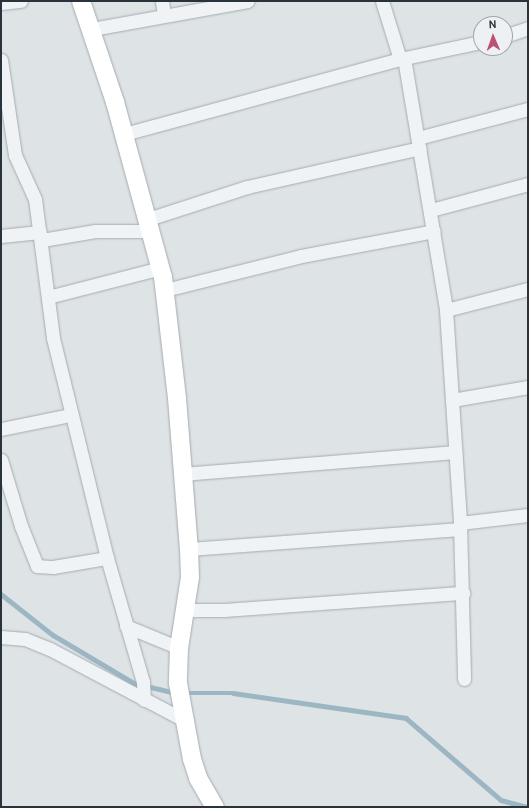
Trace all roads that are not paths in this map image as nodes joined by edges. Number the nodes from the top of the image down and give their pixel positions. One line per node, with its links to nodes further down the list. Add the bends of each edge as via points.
1 (21, 1): 6 (street)
2 (81, 1): 9 (street)
3 (162, 1): 7 (street)
4 (247, 1): 7 (street)
5 (382, 1): 12 (street)
6 (1, 3)
7 (164, 15): 9 (street)
8 (528, 28): 10 (street)
9 (92, 29): 15 (street)
10 (513, 33)
11 (473, 44): 12 (street)
12 (402, 58): 15 (street); 17 (street)
13 (1, 60): 16 (street)
14 (528, 109): 17 (street)
15 (124, 134): 20 (street)
16 (6, 138): 23 (street, via 35,199)
17 (419, 143): 19 (street); 20 (street, via 247,187)
18 (528, 184): 19 (street)
19 (431, 210): 21 (street)
20 (149, 225): 23 (street); 24 (street)
21 (434, 231): 26 (street, via 301,256); 28 (street)
22 (1, 236): 23 (street)
23 (41, 236): 27 (street)
24 (161, 268): 26 (street); 27 (street)
25 (528, 289): 28 (street)
26 (165, 290): 35 (street, via 177,398)
27 (48, 297): 31 (street, via 53,338)
28 (446, 310): 30 (street)
29 (528, 387): 30 (street)
30 (452, 400): 33 (street)
31 (70, 415): 32 (street); 39 (street)
32 (1, 429)
33 (455, 452): 35 (street); 37 (street)
34 (1, 460): 39 (street, via 25,539 37,566 53,567)
35 (182, 474): 38 (street)
36 (528, 515): 37 (street)
37 (460, 526): 38 (street); 40 (street)
38 (189, 549): 41 (street, via 190,577)
39 (107, 558): 42 (street)
40 (463, 593): 41 (street, via 224,610); 45 (street)
41 (186, 610): 44 (street)
42 (126, 626): 44 (street); 46 (street)
43 (1, 637): 46 (street, via 25,639)
44 (179, 648): 47 (street, via 178,683)
45 (464, 679)
46 (144, 692): 47 (street)
47 (184, 720): 48 (street, via 198,778)
48 (215, 807)

